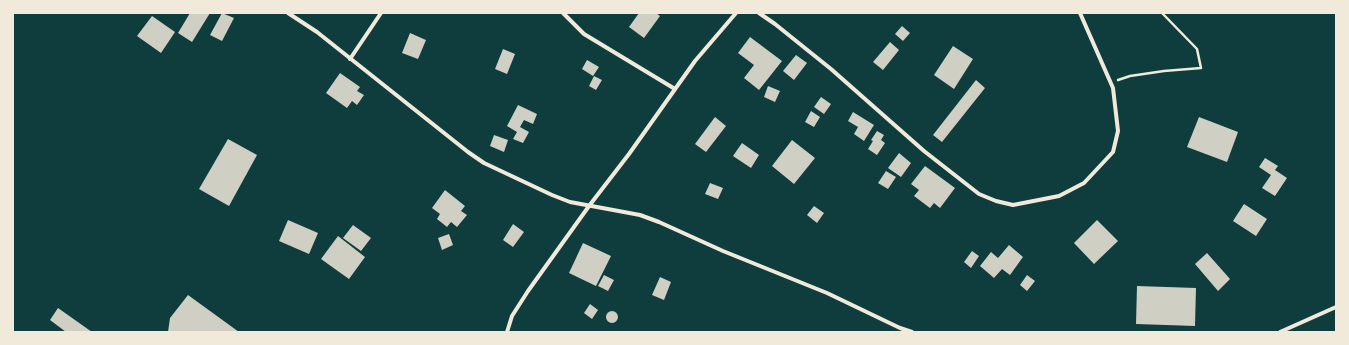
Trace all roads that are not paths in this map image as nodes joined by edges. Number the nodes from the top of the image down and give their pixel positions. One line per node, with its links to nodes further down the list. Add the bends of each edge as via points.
1 (288, 13): 7 (street, via 317,32)
2 (381, 13): 7 (street)
3 (563, 13): 8 (street, via 584,34)
4 (736, 13): 8 (street)
5 (759, 13): 6 (street, via 831,69 924,151 979,194 1013,205 1059,196 1084,183 1113,152 1118,131 1113,88)
6 (1080, 13)
7 (350, 59): 9 (street, via 484,163 552,195)
8 (675, 89): 9 (street)
9 (589, 206): 11 (street, via 640,215 659,222 827,293); 12 (street, via 528,291 512,316)
10 (1336, 307): 14 (street)
11 (900, 330): 13 (street)
12 (507, 332)
13 (912, 332)
14 (1280, 332)

